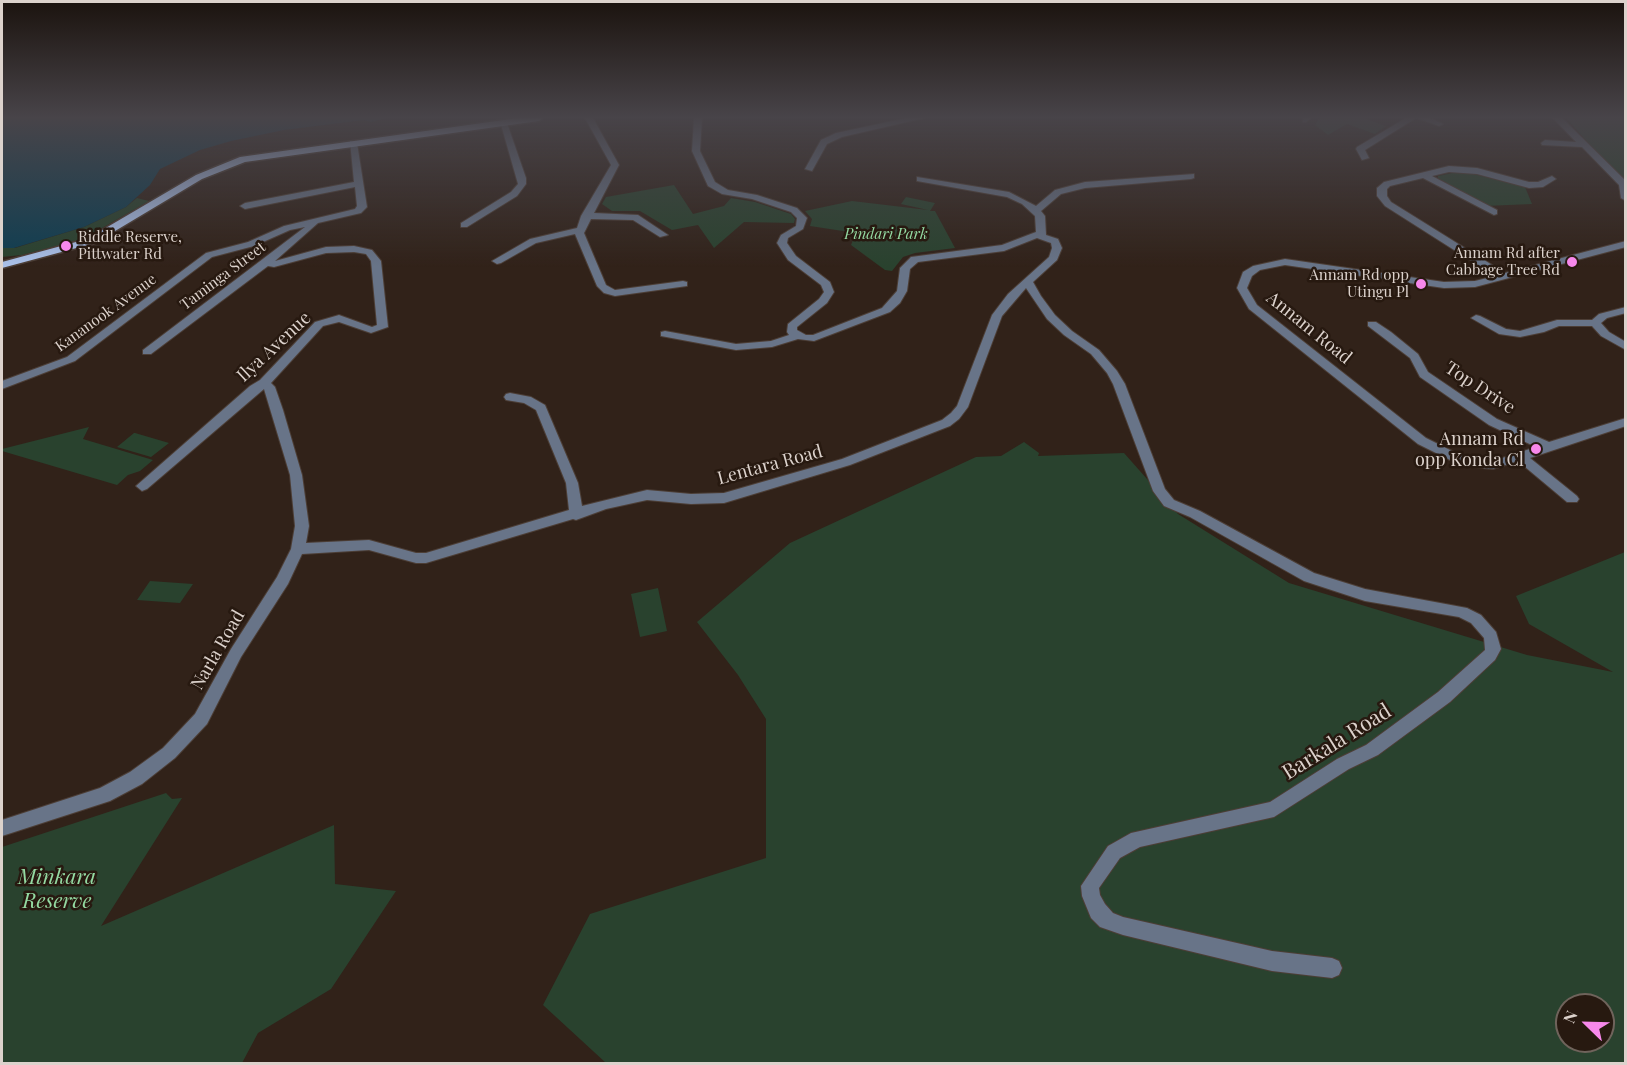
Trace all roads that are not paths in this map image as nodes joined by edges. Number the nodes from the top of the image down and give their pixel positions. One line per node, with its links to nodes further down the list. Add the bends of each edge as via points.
1 (220, 168): 25 (main road, via 91,241)
2 (356, 168): 11 (street, Kananook Avenue)
3 (518, 168): 18 (street, via 522,184 514,194)
4 (613, 168): 16 (street)
5 (704, 168): 34 (street, via 711,184 725,192 794,210 802,218 800,227 784,237 782,243 792,258 828,286 830,292 824,302 792,326)
6 (1606, 168): 12 (street, via 1623,184)
7 (1424, 175): 10 (street, via 1458,169 1529,185); 15 (street); 26 (street, via 1387,184 1382,188 1382,196 1388,204)
8 (1191, 176): 14 (street, via 1071,188 1053,195)
9 (920, 179): 14 (street, via 1010,195)
10 (1552, 179)
11 (358, 184): 13 (street); 17 (street, Kananook Avenue, via 360,210)
12 (1626, 198)
13 (244, 206)
14 (1036, 210): 21 (street)
15 (1494, 213)
16 (586, 216): 19 (street); 20 (street, via 635,217)
17 (315, 222): 24 (street, Taminga Street); 38 (street, Kananook Avenue, via 209,255 71,359)
18 (464, 225)
19 (579, 230): 23 (street, via 533,241); 28 (street, via 602,286 608,291)
20 (663, 235)
21 (1041, 235): 27 (street, Lentara Road, via 1055,240 1057,248 1048,264); 34 (street, via 1004,248 915,260 904,268 902,291 886,310 814,338)
22 (1626, 244): 26 (street, Annam Road)
23 (497, 261)
24 (266, 263): 36 (street, Taminga Street); 37 (street, Ilya Avenue, via 326,250 369,252 376,261 383,322 381,329 371,330 342,318 324,322)
25 (2, 265)
26 (1504, 277): 42 (street, Annam Road, via 1475,284 1444,285 1285,262 1247,274 1242,288 1253,307 1422,441 1454,457 1484,465)
27 (1028, 281): 45 (street, Lentara Road, via 997,315 962,407 946,423 846,462 724,498 647,495); 48 (street, Barkala Road, via 1051,317 1095,352 1111,371 1159,491 1175,507 1196,514 1309,577 1365,595 1462,612 1476,619 1491,636 1490,655 1444,698 1372,750 1274,809 1137,839 1114,852 1090,886 1090,896 1098,911 1107,920 1123,926 1272,961)
28 (683, 284)
29 (1626, 310): 31 (street, via 1603,316)
30 (1476, 318): 31 (street, via 1503,332 1520,334 1557,323)
31 (1595, 323): 35 (street)
32 (1372, 324): 41 (street, Top Drive, via 1414,356 1424,374 1493,422)
33 (665, 334): 34 (street, via 736,347 772,344)
34 (797, 336)
35 (1626, 347)
36 (147, 352)
37 (264, 383): 43 (street, Ilya Avenue); 46 (street, Narla Road, via 277,410 296,476 302,526)
38 (2, 385)
39 (510, 398): 45 (street, via 527,400 541,408 572,483)
40 (1626, 422): 41 (street, Annam Road)
41 (1550, 448): 42 (street, Annam Road)
42 (1522, 458): 44 (street)
43 (142, 486)
44 (1572, 500)
45 (576, 515): 46 (street, Lentara Road, via 426,558 369,544)
46 (298, 549): 47 (street, Narla Road, via 201,719 170,753 104,795)
47 (2, 828)
48 (1332, 968)

